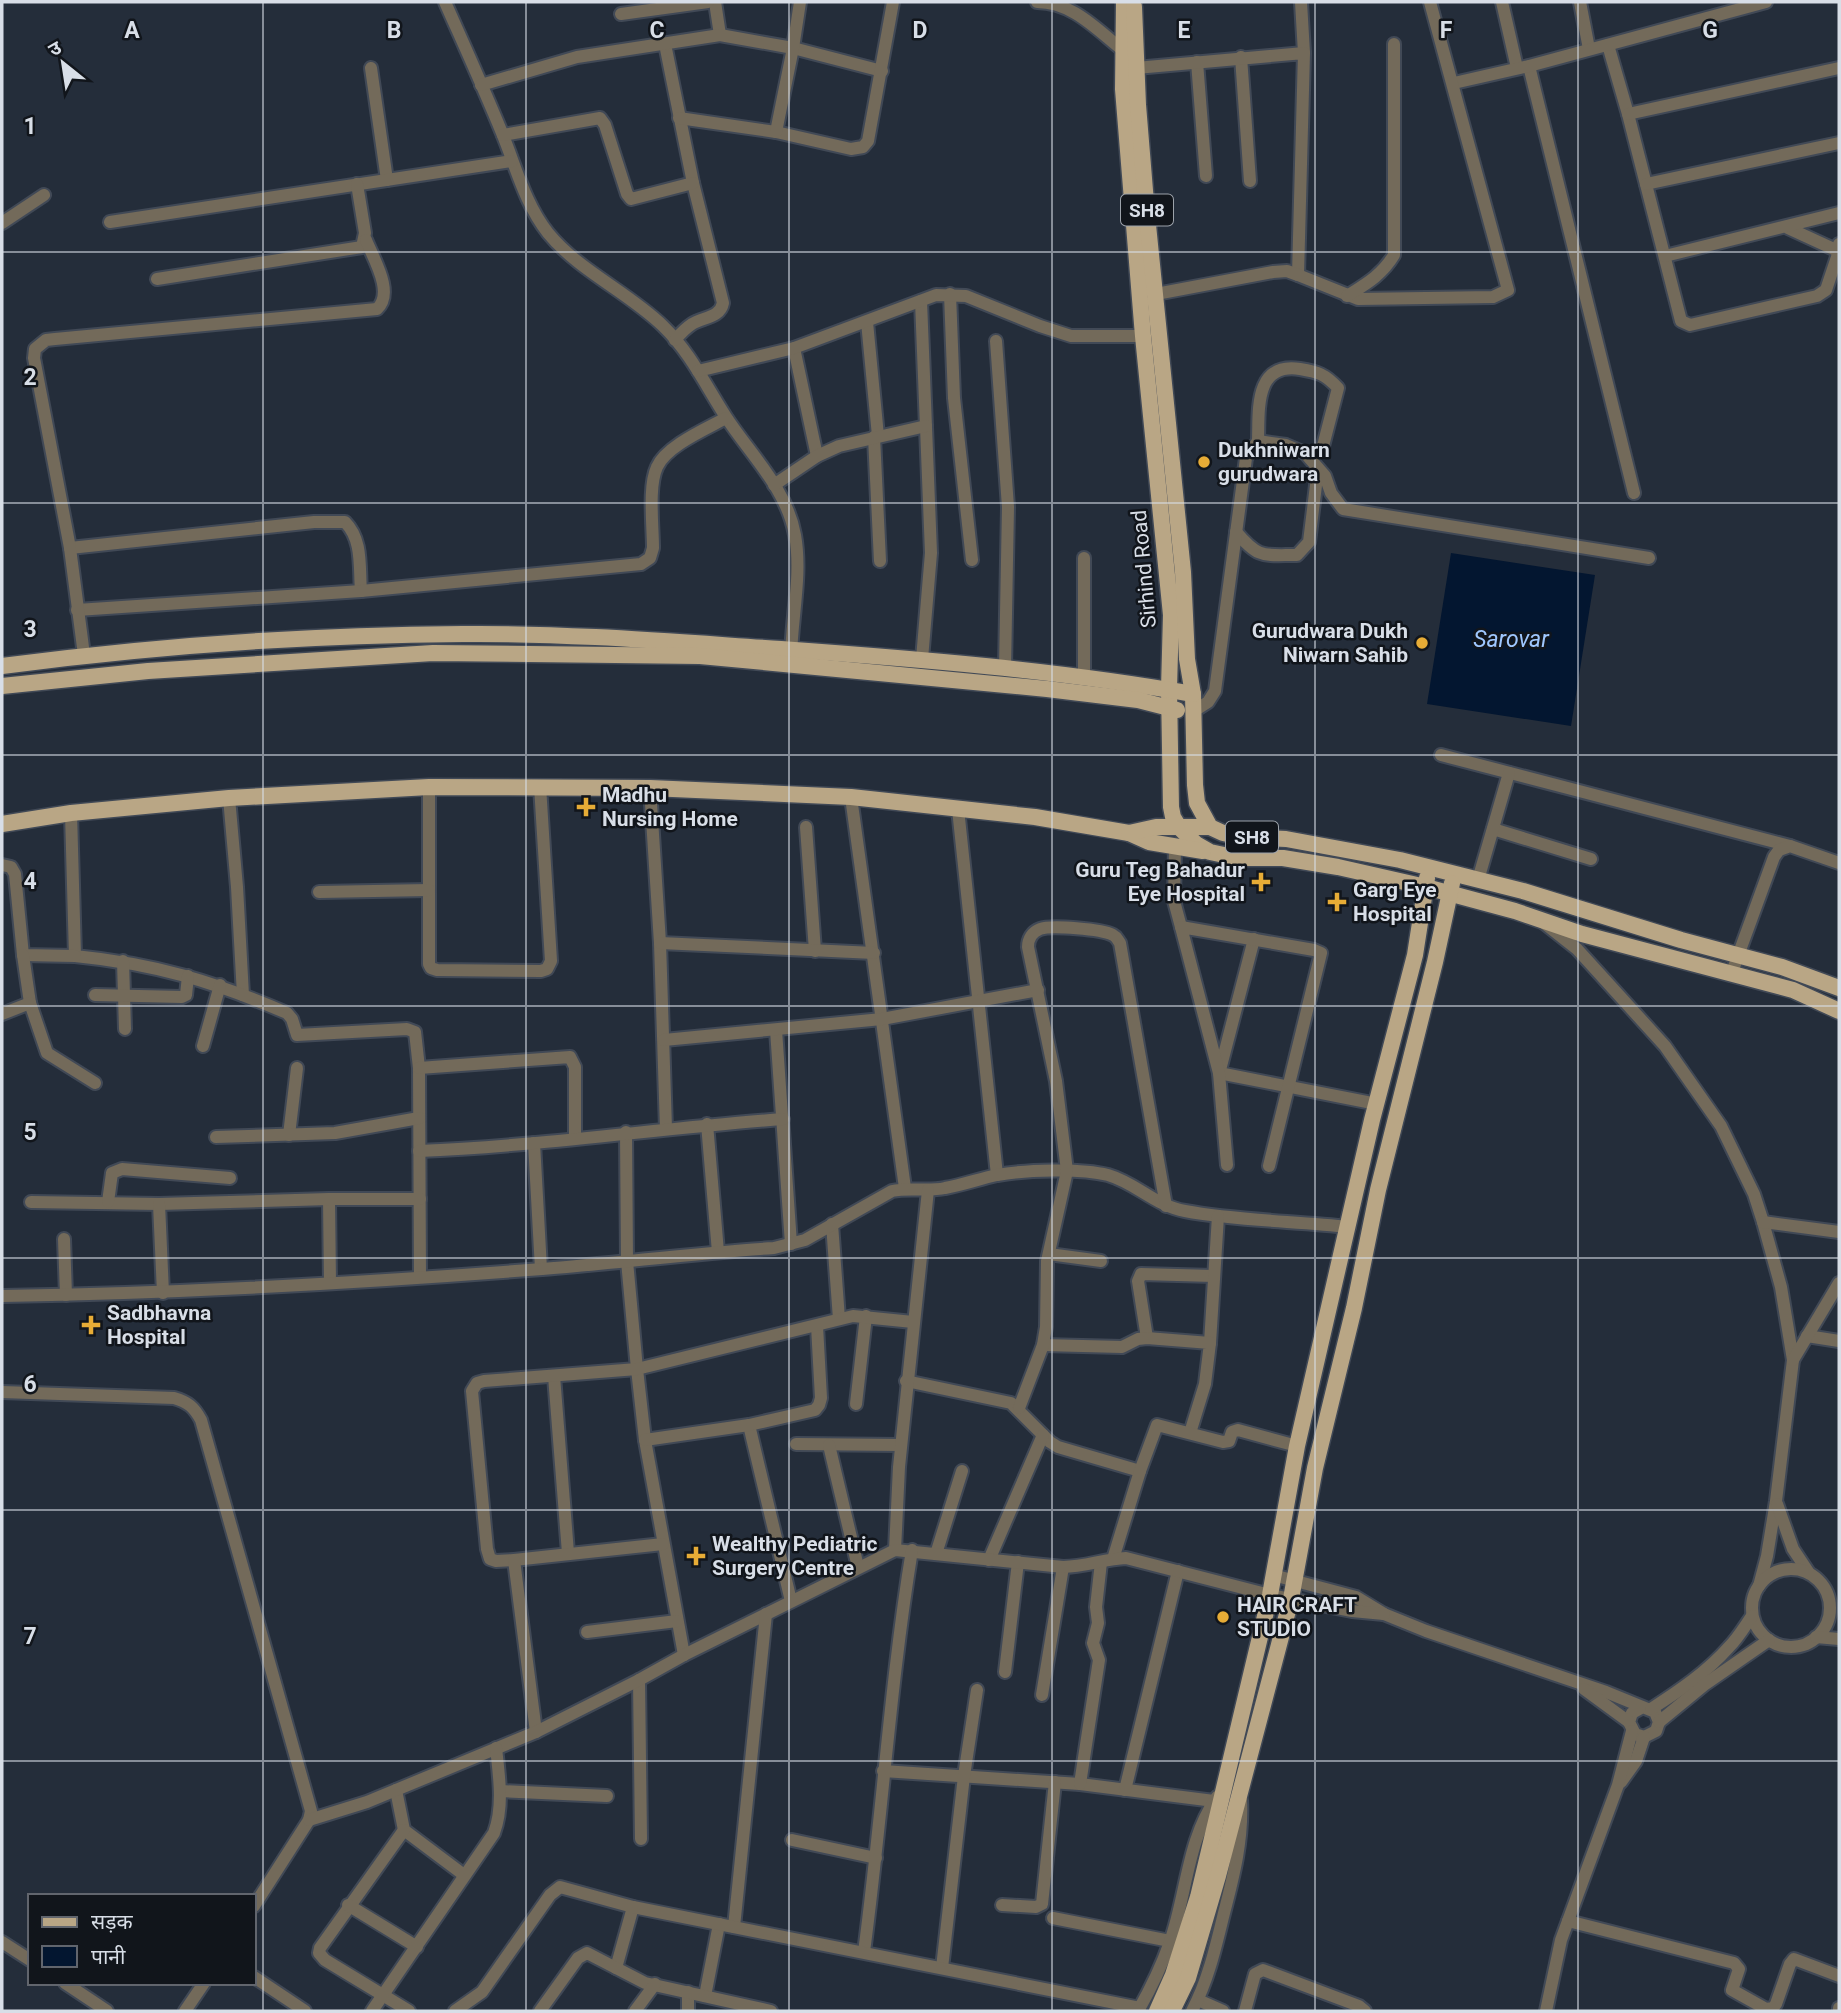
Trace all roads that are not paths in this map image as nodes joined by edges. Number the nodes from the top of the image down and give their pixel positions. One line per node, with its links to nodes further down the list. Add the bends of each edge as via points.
1 (445, 2): 32 (street)
2 (708, 2): 15 (street)
3 (715, 2): 16 (street)
4 (800, 2): 20 (street)
5 (893, 2): 30 (street)
6 (1037, 2): 22 (street, via 1051,2 1075,12)
7 (1124, 2): 22 (main road, Sirhind Road)
8 (1134, 2): 28 (main road, SH8)
9 (1301, 2): 23 (street)
10 (1430, 2): 31 (street)
11 (1503, 2): 26 (street)
12 (1580, 2): 21 (street)
13 (1766, 2): 14 (street)
14 (1726, 7): 19 (street)
15 (621, 14)
16 (720, 35): 17 (street); 20 (street)
17 (665, 44): 32 (street, via 577,57); 34 (street)
18 (1394, 44): 57 (street, via 1394,256 1376,277)
19 (1608, 45): 21 (street); 33 (street)
20 (793, 48): 30 (street); 35 (street)
21 (1589, 49): 26 (street)
22 (1124, 51): 60 (main road, Sirhind Road, via 1123,89)
23 (1304, 53): 24 (street); 53 (street)
24 (1241, 57): 25 (street); 41 (street)
25 (1197, 62): 28 (street); 39 (street)
26 (1523, 67): 31 (street); 72 (street)
27 (371, 68): 40 (street)
28 (1136, 68): 56 (main road, SH8)
29 (1839, 68): 33 (street)
30 (882, 71): 35 (street, via 863,147 852,149)
31 (1454, 83): 57 (street, via 1508,290 1493,297)
32 (481, 85): 36 (street)
33 (1628, 114): 44 (street)
34 (679, 118): 35 (street); 42 (street)
35 (776, 132)
36 (503, 135): 38 (street); 42 (street, via 600,118 631,199)
37 (1839, 143): 44 (street)
38 (512, 161): 40 (street); 61 (street, via 548,232)
39 (1206, 176)
40 (387, 180): 43 (street)
41 (1250, 181)
42 (693, 183): 61 (street, via 723,303 717,314 691,324)
43 (357, 184): 47 (street); 50 (street)
44 (1646, 184): 52 (street)
45 (44, 195): 48 (street)
46 (1839, 214): 49 (street)
47 (110, 222)
48 (2, 223)
49 (1788, 228): 51 (street); 52 (street)
50 (366, 240): 54 (street, via 356,250); 74 (street, via 382,284 383,304 377,309 55,339 36,349)
51 (1839, 249): 52 (street, via 1826,290 1817,296 1689,326 1681,321)
52 (1665, 256)
53 (1298, 275): 56 (street, via 1273,271); 57 (street)
54 (157, 279)
55 (950, 294): 58 (street); 60 (street, via 1071,336); 77 (street, via 954,398)
56 (1156, 295): 89 (main road, Sirhind Road / SH8)
57 (1347, 296)
58 (921, 301): 59 (street); 66 (street)
59 (867, 322): 63 (street); 67 (street)
60 (1143, 336): 88 (main road, Sirhind Road, via 1171,615)
61 (675, 340): 64 (street)
62 (996, 341): 85 (street, via 1008,508)
63 (794, 348): 64 (street); 69 (street)
64 (698, 371): 65 (street)
65 (726, 418): 71 (street); 79 (street, via 670,450 656,469 653,548 650,558 641,564)
66 (926, 426): 67 (street); 83 (street, via 931,553)
67 (876, 437): 69 (street); 78 (street)
68 (1258, 441): 70 (street, via 1286,445 1305,453); 70 (street, via 1260,395 1268,377 1284,368 1325,374 1338,388); 73 (street, via 1246,458)
69 (817, 456): 71 (street)
70 (1314, 463): 73 (street, via 1309,542 1297,555 1252,550); 76 (street, via 1343,509)
71 (774, 485): 82 (street, via 787,508 797,554)
72 (1634, 493)
73 (1236, 532): 90 (street, via 1215,691)
74 (70, 548): 79 (street, via 345,522 358,542); 80 (street)
75 (1084, 558): 86 (street)
76 (1649, 558)
77 (972, 560)
78 (880, 561)
79 (360, 591): 80 (street)
80 (77, 610): 81 (street)
81 (84, 655): 82 (main road, via 268,641 463,634 583,636); 84 (main road)
82 (791, 657): 83 (main road); 87 (main road, via 433,653 148,671); 91 (main road, via 1138,700)
83 (922, 659): 85 (main road)
84 (2, 666)
85 (1005, 668): 86 (main road)
86 (1084, 677): 88 (main road)
87 (2, 686)
88 (1168, 689): 89 (main road); 91 (main road, Sirhind Road)
89 (1193, 694): 90 (street); 92 (main road, SH8)
90 (1208, 702): 92 (street)
91 (1169, 709): 92 (main road); 104 (main road, Sirhind Road, via 1171,807)
92 (1194, 711): 105 (main road, SH8, via 1197,803)
93 (1441, 755): 94 (street)
94 (1509, 773): 106 (street); 109 (street)
95 (540, 786): 96 (main road); 97 (main road); 118 (street, via 551,961 547,969 431,968)
96 (429, 787): 99 (main road); 118 (street)
97 (650, 788): 98 (main road); 124 (street)
98 (851, 797): 100 (main road); 126 (street)
99 (229, 798): 101 (main road); 137 (street)
100 (958, 809): 107 (main road); 139 (street)
101 (71, 813): 102 (main road); 129 (street)
102 (2, 824)
103 (806, 827): 125 (street)
104 (1179, 827): 105 (main road); 107 (main road); 110 (main road, SH8)
105 (1210, 827): 114 (main road, SH8, via 1241,837 1286,839)
106 (1493, 829): 111 (street); 116 (street)
107 (1129, 833): 108 (main road)
108 (1175, 846): 110 (main road); 122 (street, via 1174,901)
109 (1790, 846): 112 (street); 128 (street, via 1774,857)
110 (1210, 852): 117 (main road, SH8, via 1238,858 1283,858)
111 (1591, 859)
112 (1839, 863)
113 (2, 865): 127 (street, via 15,874)
114 (1429, 867): 115 (main road); 117 (main road)
115 (1453, 874): 116 (main road); 120 (main road)
116 (1478, 880): 128 (main road)
117 (1426, 887): 120 (main road); 153 (main road, via 1415,955)
118 (429, 890): 119 (street)
119 (319, 892)
120 (1450, 893): 121 (main road); 237 (main road, via 1315,1468)
121 (1541, 920): 131 (main road); 178 (street, via 1577,949 1665,1046 1721,1126)
122 (1181, 927): 123 (street); 150 (street)
123 (1254, 939): 150 (street); 152 (street, via 1318,950 1322,957)
124 (660, 943): 125 (street); 146 (street)
125 (815, 951): 126 (street)
126 (874, 953): 143 (street)
127 (23, 955): 129 (street); 140 (street)
128 (1740, 955): 131 (street); 134 (main road)
129 (75, 956): 130 (street)
130 (123, 961): 132 (street); 138 (street)
131 (1731, 975): 141 (main road, via 1793,990)
132 (188, 976): 133 (street); 138 (street, via 182,997)
133 (220, 985): 137 (street); 147 (street)
134 (1839, 988)
135 (1038, 990): 139 (street); 166 (street); 176 (street, via 1027,947 1037,930 1050,927 1116,937)
136 (95, 995): 138 (street)
137 (243, 995): 149 (street, via 287,1013 297,1035 411,1029)
138 (124, 996): 144 (street)
139 (977, 1002): 143 (street); 167 (street)
140 (30, 1003): 142 (street); 151 (street, via 47,1053)
141 (1839, 1010)
142 (2, 1014)
143 (882, 1020): 145 (street); 169 (street)
144 (125, 1029)
145 (776, 1030): 146 (street); 155 (street)
146 (664, 1040): 157 (street)
147 (203, 1046)
148 (297, 1068): 159 (street)
149 (419, 1068): 154 (street); 161 (street, via 570,1057 575,1067)
150 (1219, 1073): 152 (street); 164 (street)
151 (95, 1083)
152 (1289, 1087): 153 (street); 165 (street)
153 (1377, 1104): 180 (main road)
154 (419, 1118): 159 (street, via 351,1131); 163 (street)
155 (783, 1119): 156 (street); 183 (street)
156 (707, 1124): 157 (street); 184 (street)
157 (666, 1129): 158 (street)
158 (626, 1132): 161 (street); 186 (street)
159 (289, 1135): 160 (street)
160 (216, 1137)
161 (575, 1138): 162 (street)
162 (534, 1143): 163 (street); 188 (street)
163 (419, 1151): 172 (street)
164 (1227, 1165)
165 (1269, 1166)
166 (1067, 1171): 167 (street); 176 (street, via 1105,1174); 185 (street)
167 (997, 1175): 170 (street)
168 (230, 1178): 174 (street, via 122,1170 110,1178)
169 (905, 1188): 170 (street); 179 (street)
170 (928, 1190): 198 (street)
171 (329, 1199): 172 (street); 175 (street); 191 (street)
172 (420, 1199): 190 (street)
173 (30, 1202): 174 (street)
174 (108, 1202): 175 (street)
175 (159, 1204): 193 (street)
176 (1166, 1206): 177 (street)
177 (1218, 1216): 180 (street); 189 (street)
178 (1763, 1222): 181 (street); 205 (street, via 1781,1287)
179 (832, 1224): 183 (street); 197 (street)
180 (1349, 1227): 219 (main road)
181 (1839, 1232)
182 (64, 1239): 194 (street)
183 (791, 1244): 184 (street)
184 (718, 1252): 186 (street)
185 (1049, 1254): 187 (street); 204 (street)
186 (627, 1261): 188 (street); 206 (street)
187 (1101, 1261)
188 (541, 1269): 190 (street)
189 (1214, 1276): 201 (street, via 1141,1273 1138,1281); 203 (street)
190 (420, 1277): 191 (street)
191 (330, 1283): 193 (street)
192 (1839, 1283): 200 (street)
193 (163, 1293): 194 (street)
194 (66, 1295): 195 (street)
195 (2, 1296)
196 (866, 1316): 197 (street); 198 (street); 210 (street)
197 (839, 1319): 199 (street)
198 (912, 1322): 208 (street)
199 (817, 1326): 206 (street); 212 (street, via 820,1405 807,1413)
200 (1807, 1336): 202 (street); 205 (street)
201 (1147, 1338): 203 (street); 204 (street, via 1122,1347)
202 (1839, 1342)
203 (1210, 1343): 213 (street, via 1205,1384)
204 (1043, 1345): 211 (street)
205 (1793, 1360): 222 (street)
206 (637, 1369): 207 (street); 215 (street)
207 (554, 1376): 226 (street); 228 (street, via 484,1381 472,1391 488,1555 496,1561)
208 (906, 1381): 211 (street, via 1002,1400); 218 (street)
209 (2, 1392): 274 (street, via 174,1398 194,1408 306,1787)
210 (856, 1404)
211 (1018, 1408): 214 (street)
212 (749, 1425): 215 (street); 241 (street)
213 (1190, 1433): 219 (street, via 1227,1442 1238,1430); 221 (street, via 1157,1425)
214 (1042, 1435): 221 (street, via 1059,1447); 229 (street)
215 (645, 1440): 223 (street)
216 (796, 1444): 217 (street)
217 (828, 1445): 218 (street); 232 (street)
218 (901, 1445): 224 (street)
219 (1297, 1446): 236 (main road)
220 (962, 1471): 227 (street)
221 (1140, 1471): 230 (street)
222 (1776, 1501): 235 (street, via 1793,1549); 238 (street)
223 (663, 1544): 226 (street); 246 (street)
224 (895, 1550): 225 (street); 232 (street)
225 (912, 1550): 227 (street); 263 (street)
226 (568, 1553): 228 (street)
227 (936, 1554): 229 (street)
228 (514, 1560): 260 (street)
229 (989, 1560): 231 (street)
230 (1107, 1560): 233 (street); 234 (street, via 1136,1559); 266 (street, via 1096,1607 1093,1643 1099,1660)
231 (1018, 1562): 233 (street); 252 (street)
232 (858, 1567): 241 (street)
233 (1063, 1567): 256 (street)
234 (1178, 1571): 239 (street); 269 (street)
235 (1809, 1574): 238 (street, via 1776,1572); 242 (street)
236 (1273, 1575): 237 (street); 239 (main road)
237 (1296, 1581): 240 (main road); 244 (street, via 1356,1597)
238 (1759, 1586): 245 (street)
239 (1269, 1595): 240 (street); 273 (main road)
240 (1292, 1598): 244 (street); 271 (main road)
241 (791, 1601): 243 (street)
242 (1834, 1605): 248 (street)
243 (766, 1614): 251 (street); 287 (street)
244 (1384, 1614): 254 (street)
245 (1752, 1616): 250 (street); 257 (street, via 1730,1647 1687,1685)
246 (677, 1621): 247 (street); 251 (street)
247 (586, 1632)
248 (1816, 1637): 249 (street); 250 (street, via 1793,1647)
249 (1839, 1639)
250 (1769, 1640): 258 (street)
251 (684, 1655): 253 (street)
252 (1005, 1672)
253 (639, 1680): 260 (street); 276 (street)
254 (1573, 1681): 257 (street); 259 (street)
255 (977, 1690): 264 (street)
256 (1042, 1695)
257 (1646, 1708): 258 (street, via 1655,1712); 259 (street, via 1632,1713)
258 (1659, 1722): 261 (street, via 1653,1734)
259 (1630, 1726): 261 (street); 267 (street)
260 (536, 1732): 262 (street)
261 (1644, 1737): 267 (street, via 1633,1767)
262 (496, 1748): 268 (street); 270 (street)
263 (883, 1771): 264 (street); 278 (street)
264 (964, 1776): 265 (street); 294 (street)
265 (1055, 1782): 266 (street); 282 (street, via 1042,1904)
266 (1080, 1784): 269 (street)
267 (1618, 1785): 285 (street)
268 (396, 1790): 274 (street); 275 (street)
269 (1125, 1790): 273 (street)
270 (500, 1791): 272 (street); 279 (street, via 494,1833)
271 (1239, 1792): 303 (street, via 1239,1849 1217,1943); 316 (main road, via 1188,1978)
272 (607, 1796)
273 (1219, 1798): 288 (street, via 1205,1813 1196,1837); 315 (main road, via 1187,1936)
274 (309, 1820): 280 (street)
275 (404, 1830): 279 (street); 281 (street)
276 (641, 1839)
277 (792, 1840): 278 (street)
278 (876, 1858): 291 (street)
279 (464, 1875): 290 (street)
280 (256, 1903)
281 (348, 1905): 290 (street); 301 (street, via 319,1953)
282 (1002, 1905)
283 (633, 1907): 286 (street); 293 (street); 310 (street, via 555,1889 482,1992)
284 (1053, 1918): 288 (street)
285 (1568, 1921): 295 (street, via 1734,1963 1739,1969 1732,1990 1766,2009 1776,2004 1794,1959); 320 (street)
286 (719, 1924): 287 (street); 302 (street)
287 (734, 1927): 291 (street)
288 (1170, 1941): 304 (street)
289 (2, 1942): 292 (street)
290 (417, 1947): 301 (street)
291 (864, 1952): 294 (street)
292 (28, 1959)
293 (617, 1968): 297 (street); 311 (street, via 582,1954)
294 (942, 1968): 304 (street)
295 (1839, 1976)
296 (256, 1978): 307 (street)
297 (655, 1984): 300 (street); 312 (street)
298 (68, 1985): 305 (street)
299 (203, 1985): 306 (street)
300 (688, 1992): 302 (street); 313 (street)
301 (382, 1996): 308 (street); 309 (street)
302 (705, 1996): 314 (street)
303 (1195, 2006): 317 (street)
304 (1139, 2009)
305 (102, 2010)
306 (186, 2011)
307 (305, 2011)
308 (372, 2011)
309 (409, 2011)
310 (455, 2011)
311 (540, 2011)
312 (635, 2011)
313 (688, 2011)
314 (766, 2011)
315 (1157, 2011)
316 (1172, 2011)
317 (1223, 2011)
318 (1245, 2011): 319 (street, via 1255,1974 1263,1970)
319 (1365, 2011)
320 (1546, 2011)

